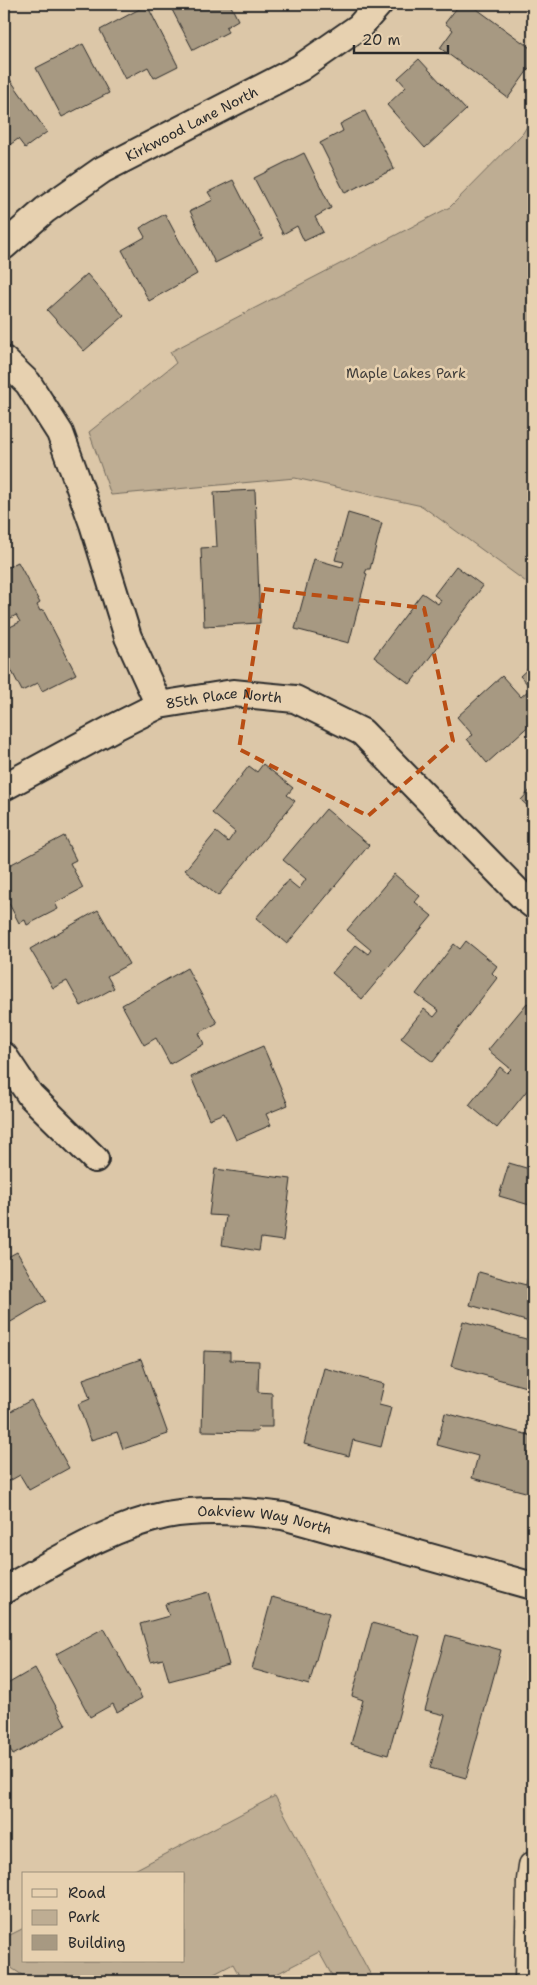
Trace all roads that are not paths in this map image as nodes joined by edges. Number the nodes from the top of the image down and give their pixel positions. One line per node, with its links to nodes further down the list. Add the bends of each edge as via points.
1 (379, 4): 2 (street, Kirkwood Lane North, via 359,26 300,68 102,170 45,210)
2 (4, 246)
3 (4, 360): 4 (street, 85th Place North, via 28,383 60,433 128,636)
4 (159, 705): 5 (street); 6 (street, 85th Place North, via 233,692 295,699 362,732)
5 (4, 787)
6 (533, 905)
7 (4, 1056): 8 (street, via 30,1095)
8 (95, 1159)
9 (533, 1586): 10 (street, Oakview Way North, via 283,1516 202,1511 165,1516 130,1526 89,1544)
10 (4, 1590)
11 (533, 1866): 12 (street)
12 (529, 1981)

